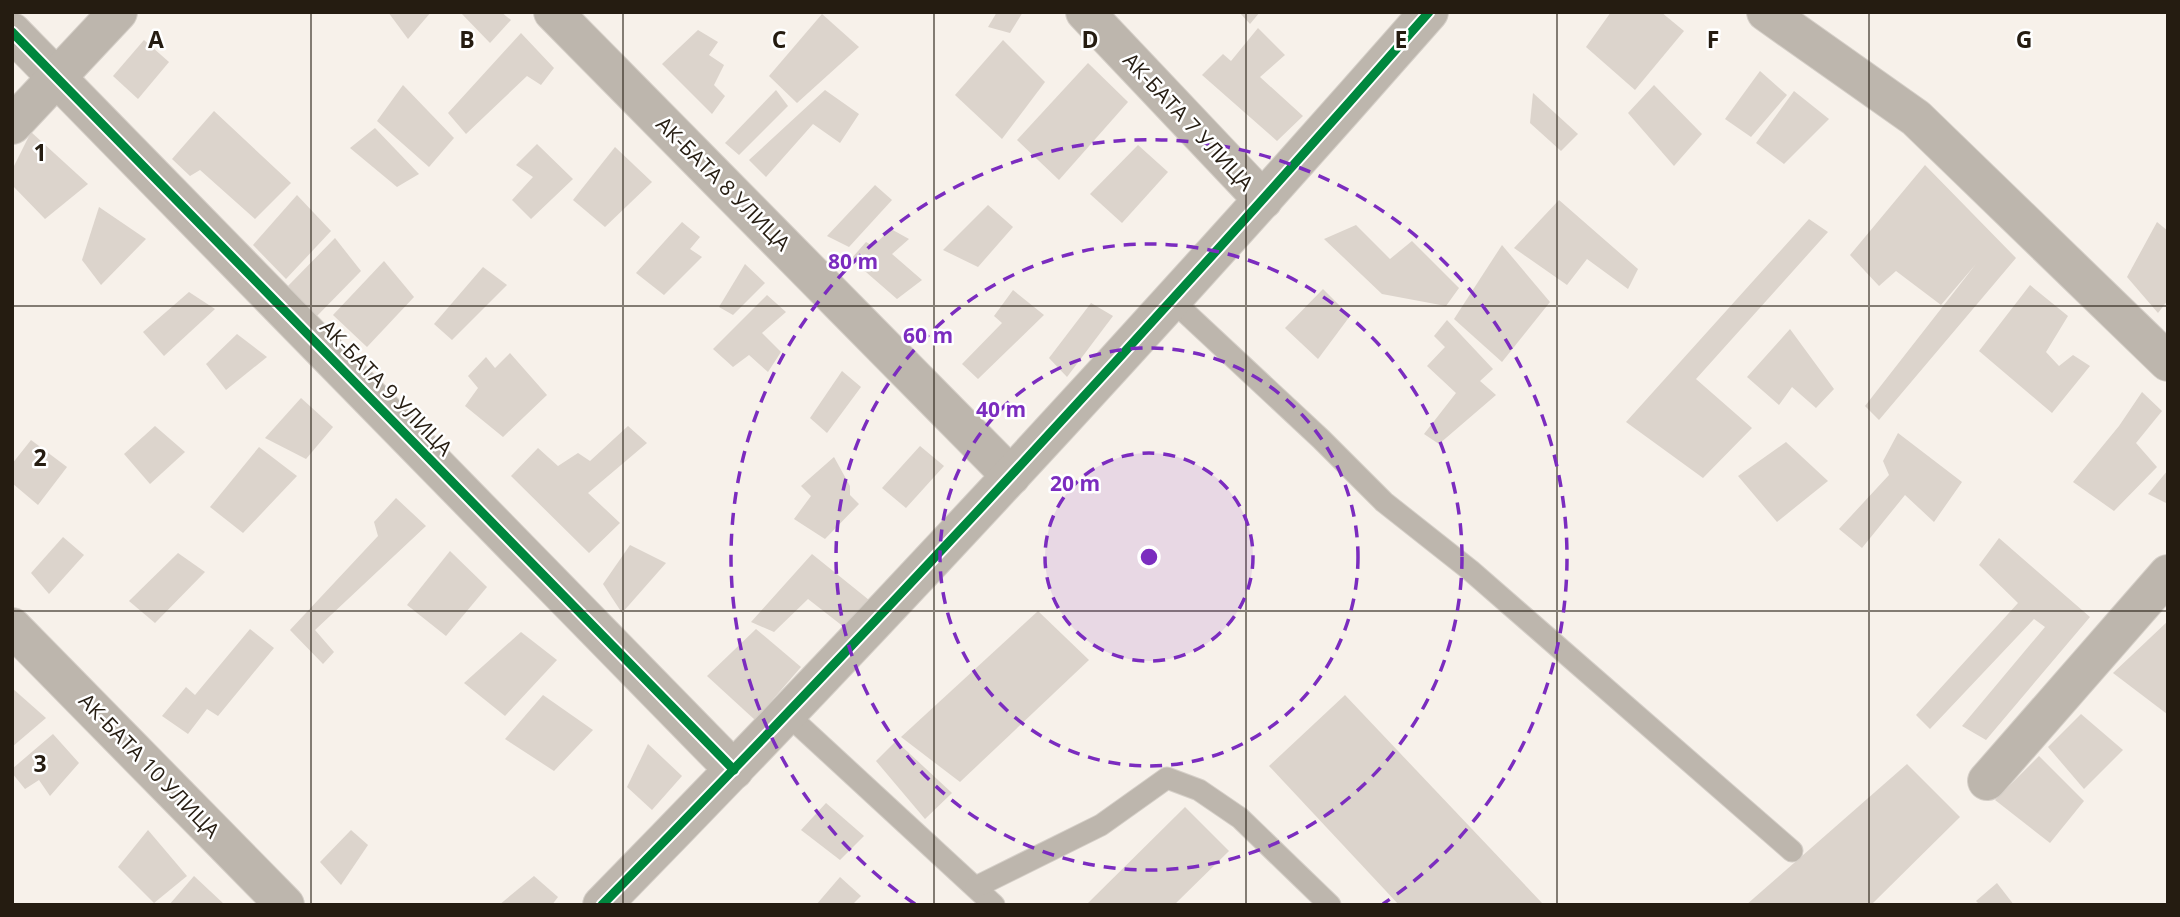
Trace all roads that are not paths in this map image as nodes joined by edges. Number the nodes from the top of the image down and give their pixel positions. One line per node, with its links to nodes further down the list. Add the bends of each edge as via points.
1 (118, 12): 7 (street)
2 (553, 12): 12 (street, АК-БАТА 8 УЛИЦА)
3 (1085, 12): 9 (street, АК-БАТА 7 УЛИЦА)
4 (1429, 12): 9 (street)
5 (1766, 12): 11 (street, via 1916,118)
6 (12, 32): 7 (street, АК-БАТА 9 УЛИЦА)
7 (58, 78): 8 (street); 16 (street, АК-БАТА 9 УЛИЦА)
8 (12, 125)
9 (1263, 200): 10 (street)
10 (1172, 300): 12 (street); 18 (lane, via 1384,502 1471,570)
11 (2168, 362)
12 (1011, 476): 15 (street)
13 (2168, 574): 17 (street)
14 (12, 627): 20 (street, АК-БАТА 10 УЛИЦА)
15 (787, 714): 16 (street); 19 (lane)
16 (734, 770): 21 (street)
17 (1987, 781)
18 (1792, 851)
19 (976, 887): 22 (lane); 23 (lane, via 1101,825 1167,779 1199,790 1240,818)
20 (285, 905)
21 (602, 905)
22 (994, 905)
23 (1330, 905)

